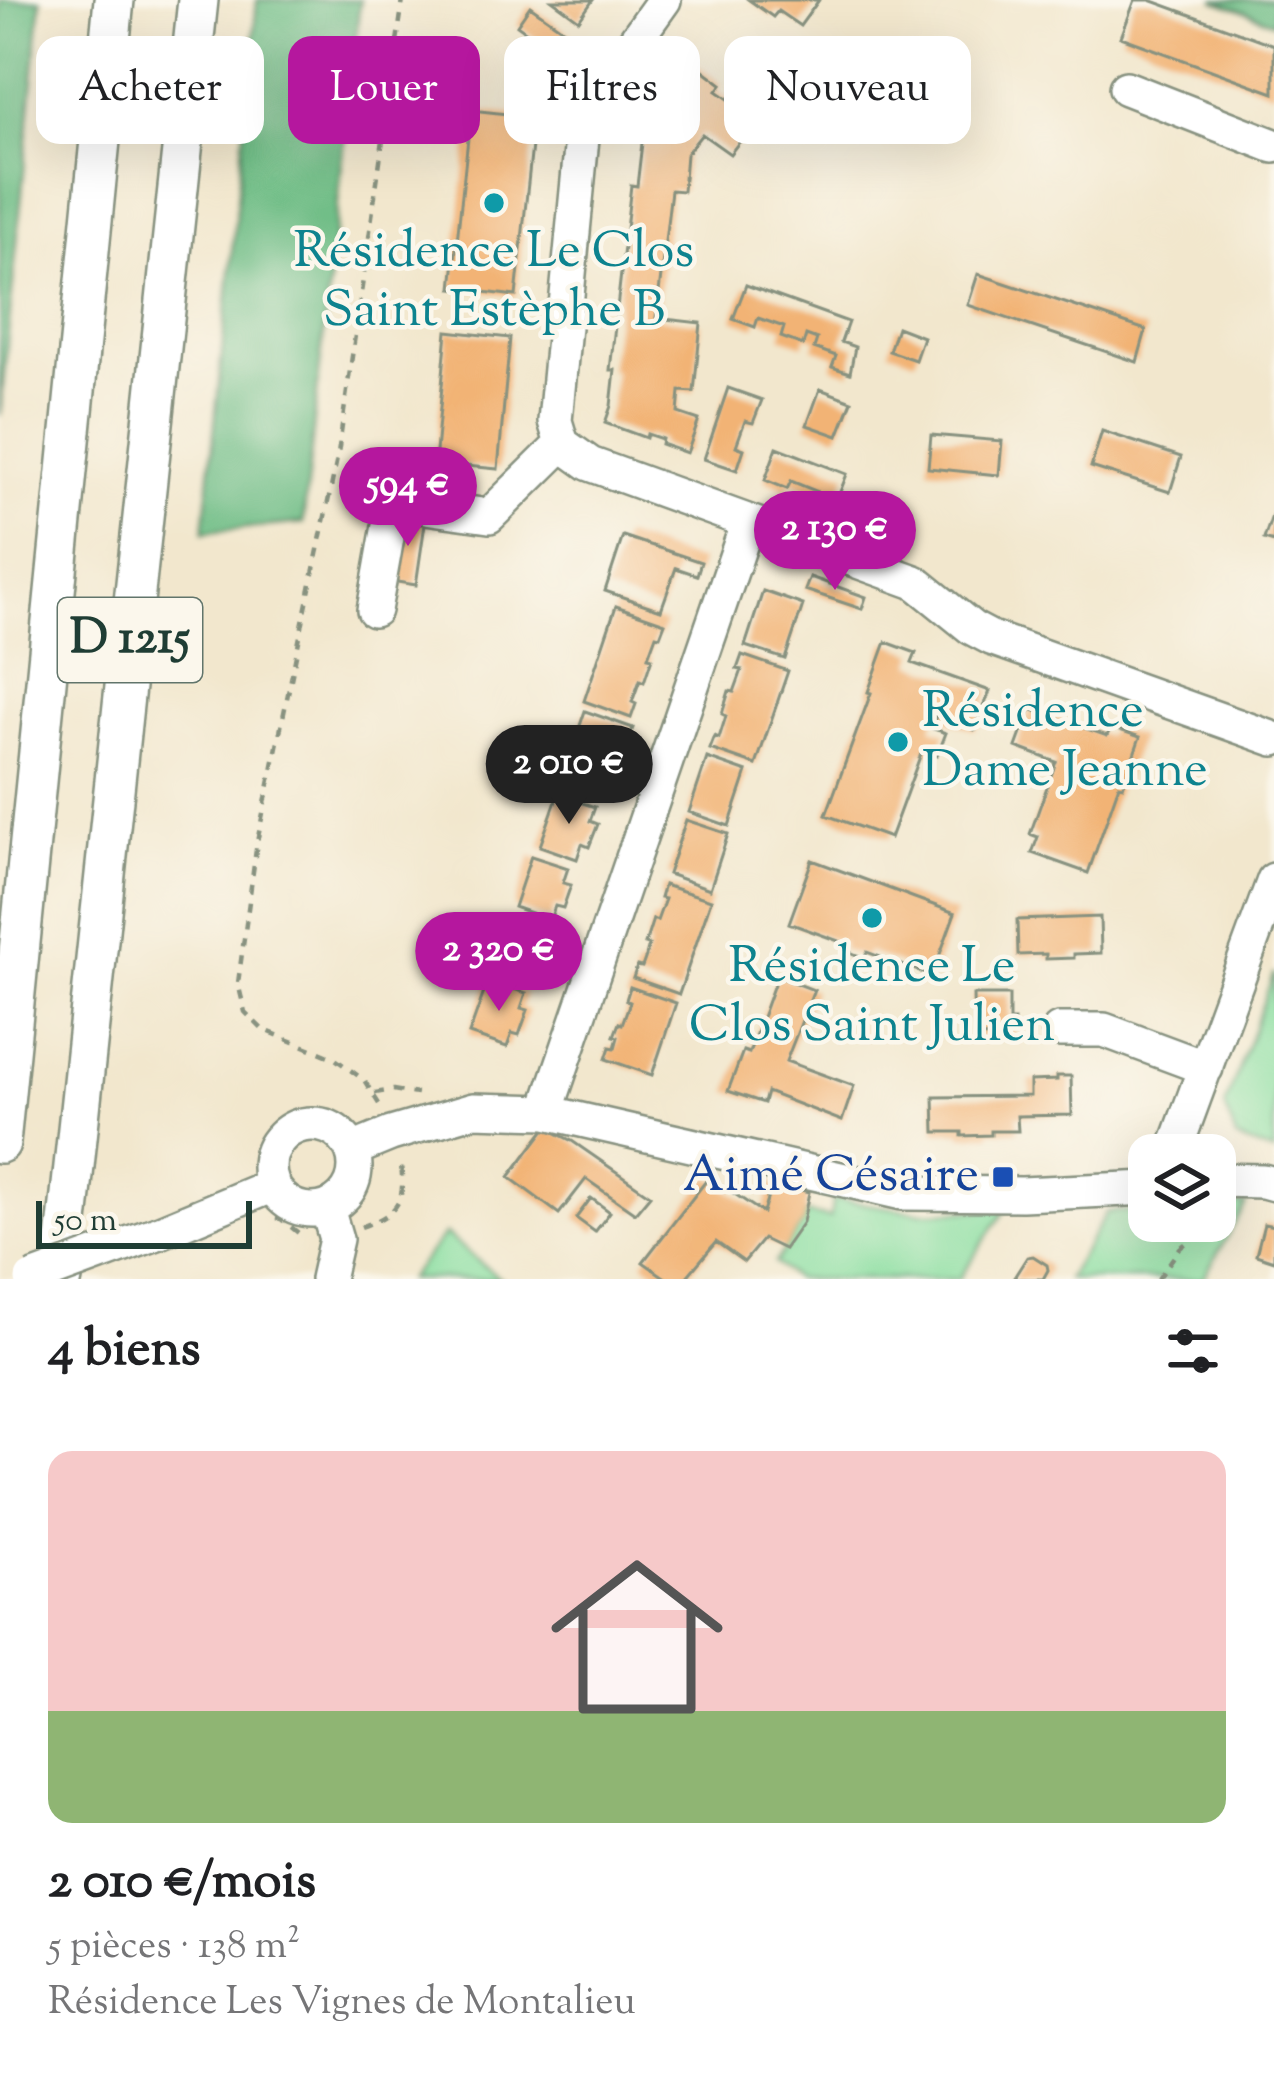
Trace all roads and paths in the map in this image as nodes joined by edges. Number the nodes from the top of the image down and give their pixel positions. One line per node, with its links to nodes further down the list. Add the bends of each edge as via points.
1 (114, 0): 17 (main road, D 1215)
2 (198, 0): 26 (main road, D 1215)
3 (403, 0): 15 (path, via 338,454 257,842 238,983 245,1012 262,1029 334,1058 364,1080)
4 (664, 0): 7 (street, via 594,98 582,139 555,421)
5 (1126, 88): 6 (street)
6 (1274, 146)
7 (562, 444): 8 (street, via 590,464); 9 (street, via 489,516 392,508)
8 (748, 522): 10 (street, via 916,582 992,638); 14 (street)
9 (374, 610)
10 (1274, 739)
11 (1274, 880): 13 (street)
12 (1060, 1030): 13 (street, via 1104,1030)
13 (1206, 1068): 16 (street)
14 (546, 1112): 15 (street, via 473,1110); 21 (street, via 880,1190)
15 (391, 1134): 18 (street); 23 (path, via 404,1191 389,1216)
16 (1182, 1134)
17 (0, 1143)
18 (352, 1150): 22 (street, via 334,1130 308,1124 283,1135 270,1158); 23 (street, via 354,1178)
19 (1236, 1181): 20 (street)
20 (1274, 1184)
21 (1128, 1189)
22 (270, 1201): 23 (street); 23 (path, via 311,1243); 25 (street, bridge)
23 (331, 1221): 27 (street)
24 (1188, 1242): 28 (path)
25 (32, 1279)
26 (62, 1279)
27 (327, 1279)
28 (1158, 1279)

